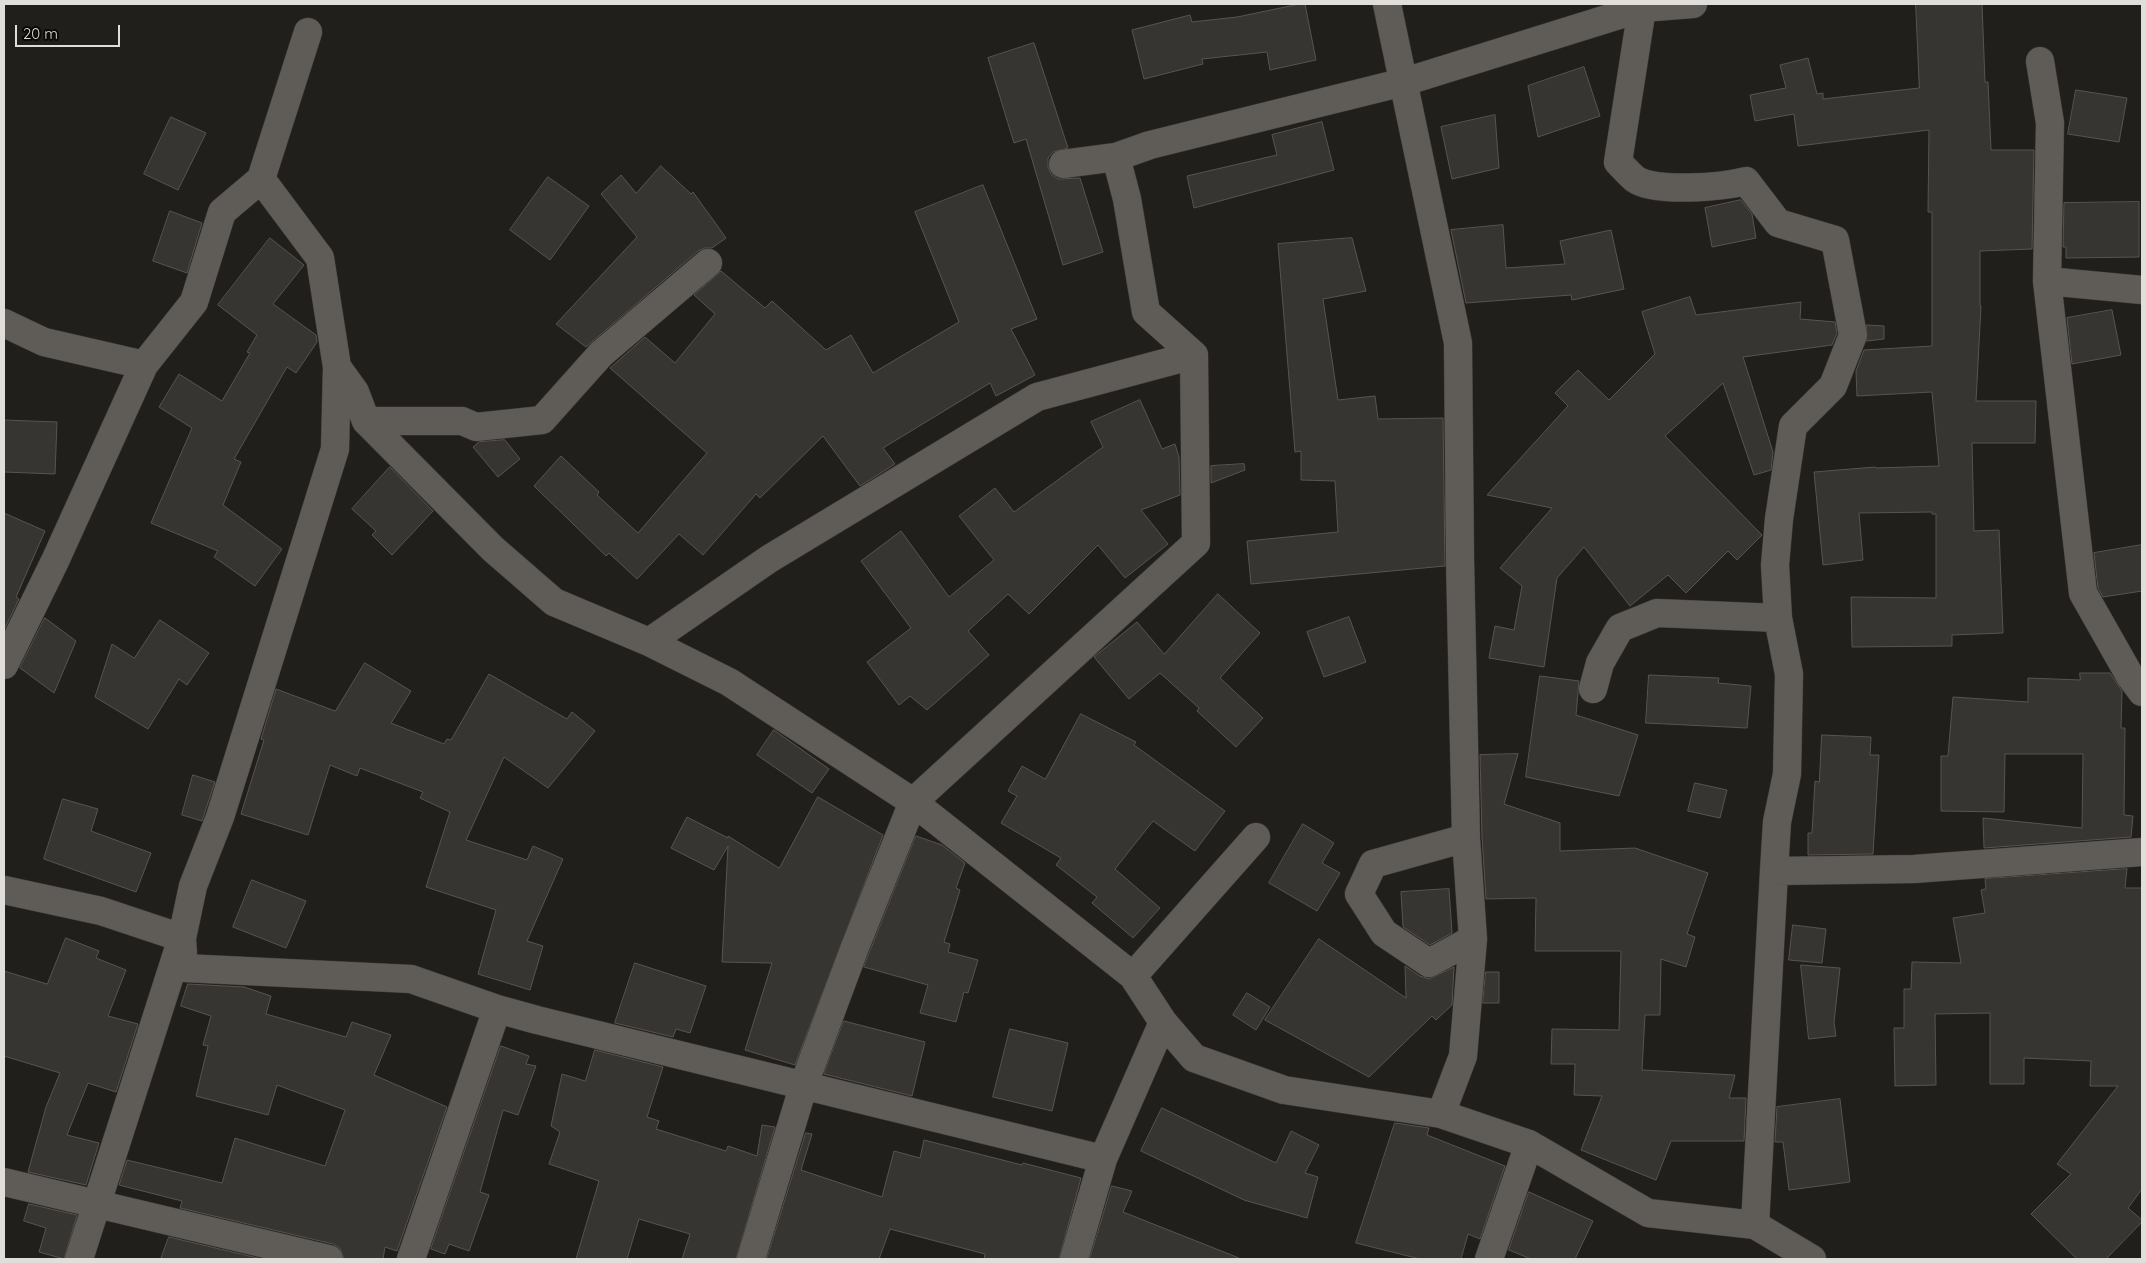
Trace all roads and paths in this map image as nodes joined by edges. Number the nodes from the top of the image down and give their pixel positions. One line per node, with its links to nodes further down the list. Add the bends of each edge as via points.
1 (1387, 4): 6 (street)
2 (1693, 4): 3 (street)
3 (1641, 6): 6 (street); 18 (street, via 1618,162 1635,180 1656,186 1724,186 1746,181 1778,223 1835,240 1853,335 1833,386 1793,426 1775,566)
4 (308, 32): 9 (street)
5 (2040, 61): 11 (street, via 2050,123)
6 (1404, 82): 7 (street, via 1150,145); 25 (street, via 1458,343)
7 (1116, 158): 8 (street); 14 (street, via 1146,312)
8 (1063, 164)
9 (262, 179): 15 (street, via 222,212 194,302); 16 (street, via 320,258)
10 (708, 263): 17 (street, via 601,354 542,420 476,427 462,421)
11 (2047, 280): 12 (street); 22 (street, via 2083,593)
12 (2142, 290)
13 (4, 323): 15 (street, via 44,342)
14 (1194, 355): 19 (street, via 1037,397 770,559); 23 (street, via 1196,543)
15 (144, 365): 20 (street)
16 (337, 367): 17 (street, via 355,392); 29 (street, via 335,449 220,817 193,886)
17 (366, 421): 19 (street, via 493,550 554,602)
18 (1778, 618): 21 (street, via 1656,613 1620,628 1600,663); 27 (street, via 1789,684 1787,774 1777,822)
19 (649, 642): 23 (street, via 728,682)
20 (4, 665)
21 (1592, 689)
22 (2142, 692)
23 (913, 802): 31 (street); 34 (street)
24 (1256, 837): 31 (street)
25 (1466, 838): 30 (street); 30 (street, via 1373,864 1359,894 1384,933 1429,963)
26 (2142, 846): 27 (street, via 1914,869)
27 (1774, 871): 40 (street)
28 (4, 890): 29 (street, via 101,910)
29 (182, 938): 32 (street, via 184,968 411,979); 39 (street)
30 (1473, 939): 35 (street, via 1463,1056)
31 (1133, 976): 33 (street)
32 (497, 1009): 34 (street); 43 (street)
33 (1162, 1022): 35 (street, via 1194,1058 1284,1090); 37 (street)
34 (804, 1084): 37 (street); 44 (street)
35 (1441, 1114): 36 (street)
36 (1529, 1144): 40 (street, via 1648,1213); 46 (street)
37 (1103, 1159): 45 (street)
38 (4, 1182): 39 (street)
39 (99, 1203): 41 (street); 42 (street)
40 (1756, 1225): 47 (street)
41 (79, 1259)
42 (329, 1259)
43 (411, 1259)
44 (751, 1259)
45 (1074, 1259)
46 (1489, 1259)
47 (1812, 1259)

